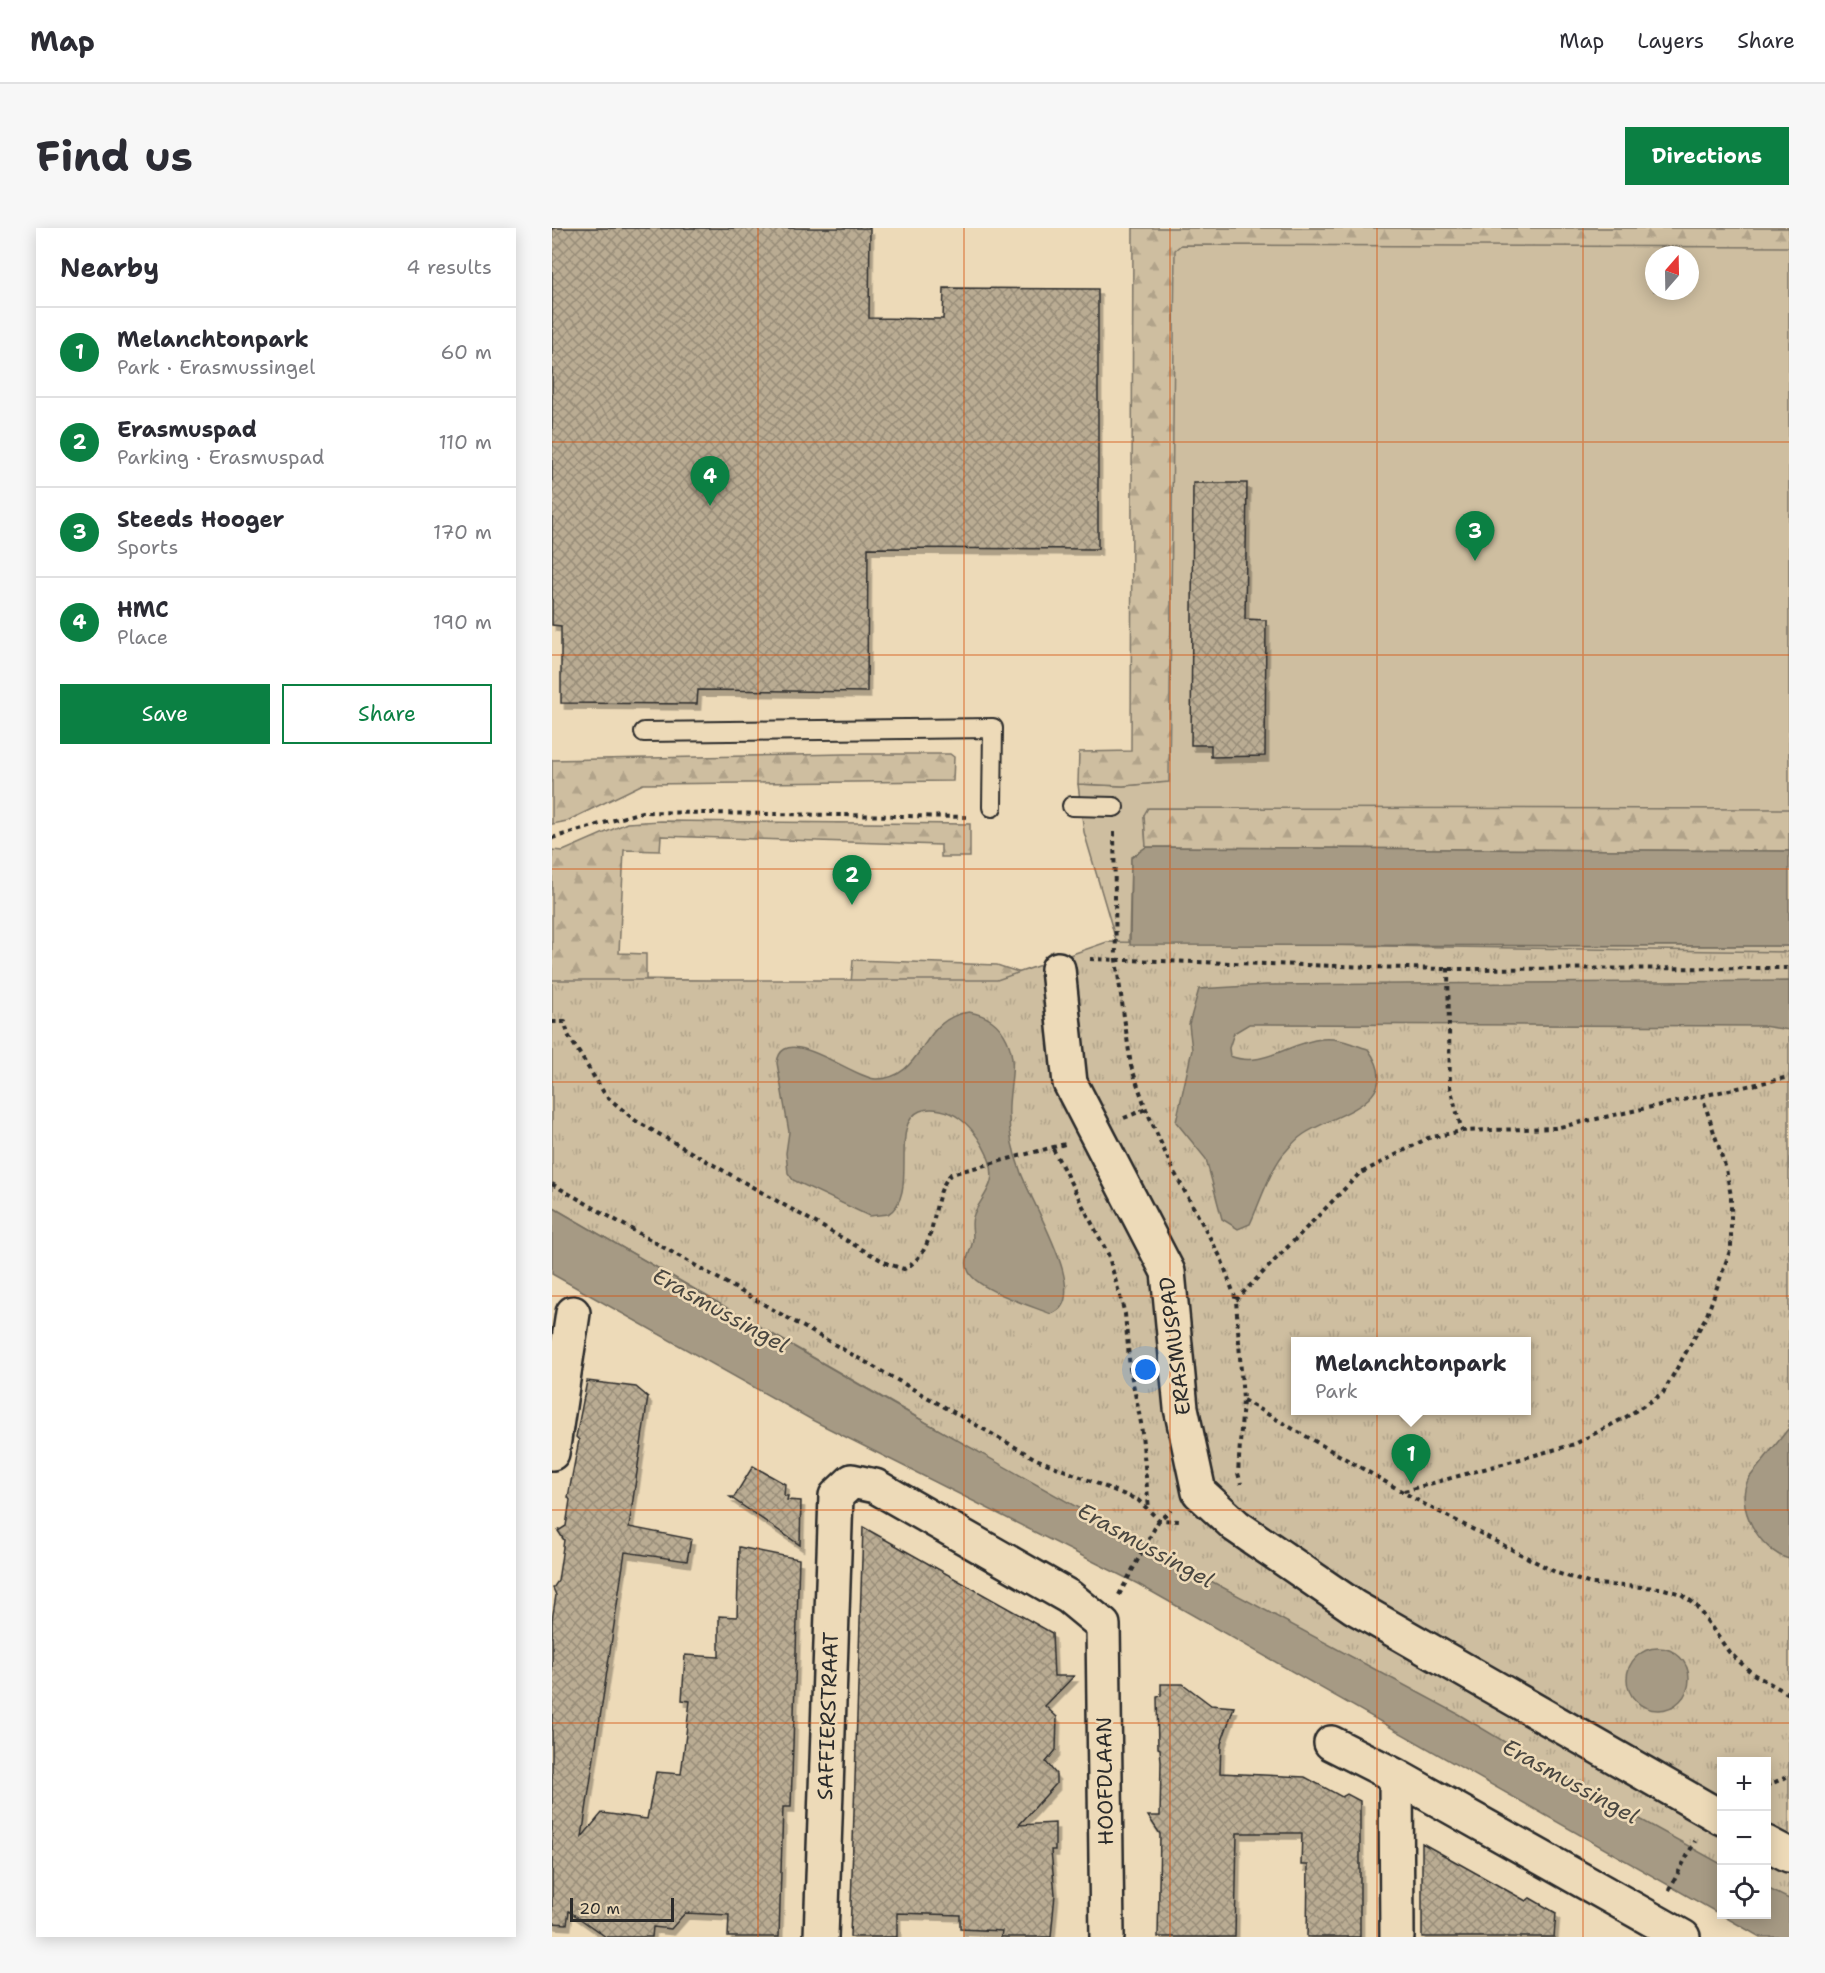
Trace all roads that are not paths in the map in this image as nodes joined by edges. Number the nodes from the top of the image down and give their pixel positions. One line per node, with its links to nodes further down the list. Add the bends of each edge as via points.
1 (644, 732): 3 (lane, via 993,728)
2 (1072, 806): 4 (lane)
3 (992, 807)
4 (1114, 807)
5 (1058, 969): 11 (street, ERASMUSPAD, via 1070,1083 1168,1272 1181,1408 1199,1492 1236,1526 1354,1607)
6 (573, 1313): 7 (street)
7 (552, 1453)
8 (836, 1496): 15 (street, SAFFIERSTRAAT); 16 (street, HOOFDLAAN, via 852,1481 874,1486 1069,1597 1110,1613)
9 (1331, 1743): 10 (street)
10 (1396, 1776): 14 (street); 17 (street)
11 (1710, 1827)
12 (1771, 1845): 13 (street)
13 (1789, 1855)
14 (1635, 1923): 18 (street)
15 (821, 1937)
16 (1107, 1937)
17 (1396, 1937)
18 (1683, 1937)

